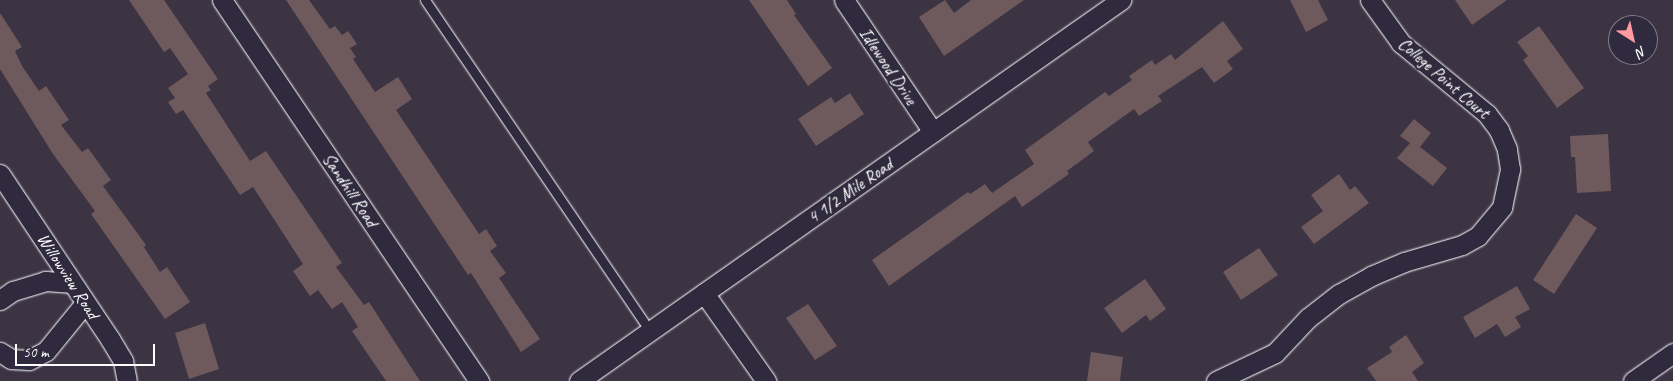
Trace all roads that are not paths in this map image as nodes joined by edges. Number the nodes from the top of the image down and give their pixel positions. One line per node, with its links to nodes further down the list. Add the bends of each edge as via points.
1 (222, 0): 16 (street, Sandhill Road)
2 (425, 0): 12 (lane)
3 (844, 0): 6 (street, Idlewood Drive)
4 (1121, 0): 6 (street, 4 1/2 Mile Road)
5 (1370, 0): 19 (street, College Point Court, via 1401,43 1487,114 1499,130 1507,149 1510,169 1502,207 1478,236 1462,245 1404,262 1371,276 1308,318 1275,353)
6 (933, 132): 9 (street, 4 1/2 Mile Road)
7 (0, 174): 8 (street, Willowview Road)
8 (71, 283): 10 (street, via 45,282 13,291); 11 (street, Willowview Road)
9 (704, 293): 12 (street, 4 1/2 Mile Road); 18 (street)
10 (0, 300)
11 (85, 302): 13 (street, via 46,351 29,360 11,358); 15 (street, Willowview Road, via 122,360)
12 (650, 331): 17 (street, 4 1/2 Mile Road)
13 (0, 352)
14 (1673, 352): 20 (street)
15 (127, 381)
16 (479, 381)
17 (579, 381)
18 (766, 381)
19 (1216, 381)
20 (1633, 381)

